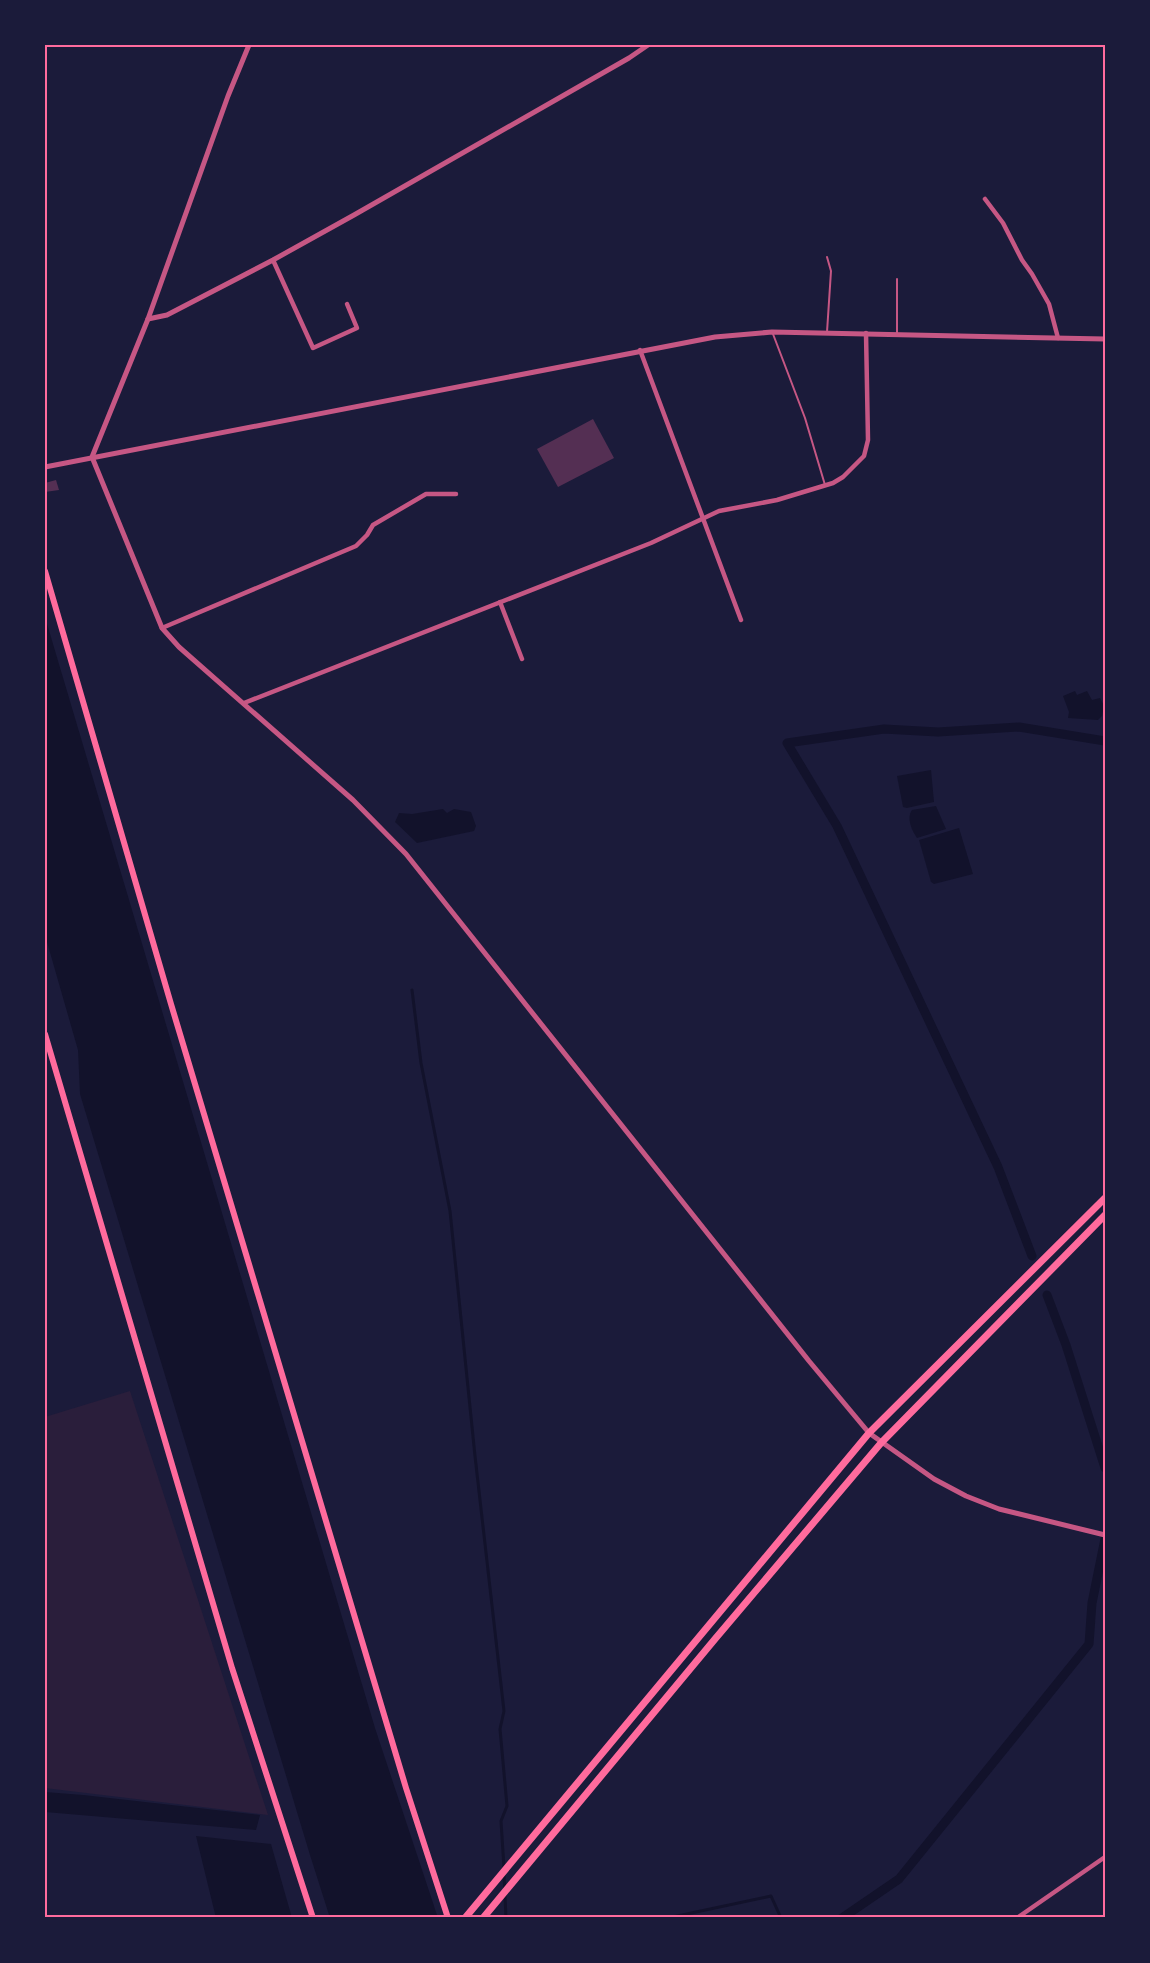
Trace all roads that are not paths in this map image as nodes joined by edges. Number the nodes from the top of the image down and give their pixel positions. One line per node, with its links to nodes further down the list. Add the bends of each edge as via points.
1 (249, 45): 8 (street)
2 (648, 45): 5 (street)
3 (985, 199): 13 (street, via 1049,304)
4 (827, 257): 10 (lane, via 831,271)
5 (273, 260): 7 (street, via 313,348 357,328); 8 (street, via 167,315)
6 (897, 279): 12 (lane)
7 (347, 304)
8 (148, 319): 16 (street)
9 (772, 332): 10 (street); 15 (street); 18 (lane, via 805,418)
10 (827, 332): 11 (street)
11 (866, 333): 12 (street); 18 (street, via 868,440 864,456 843,477)
12 (897, 334): 13 (street)
13 (1058, 338): 14 (street)
14 (1105, 339)
15 (640, 350): 16 (street); 20 (street)
16 (92, 457): 17 (street); 24 (street)
17 (45, 467)
18 (825, 486): 20 (street)
19 (456, 494): 24 (street, via 426,494 373,525 356,546)
20 (703, 517): 22 (street, via 651,543); 23 (street)
21 (45, 571): 35 (main road, via 188,1061)
22 (500, 602): 25 (street); 26 (street)
23 (741, 620)
24 (162, 628): 26 (street)
25 (522, 659)
26 (244, 703): 30 (street, via 406,854)
27 (45, 1034): 34 (main road, via 232,1668)
28 (1105, 1198): 30 (main road)
29 (1105, 1215): 31 (main road)
30 (869, 1433): 31 (street); 36 (main road)
31 (881, 1443): 32 (street, via 966,1496 999,1509); 37 (main road)
32 (1105, 1535)
33 (1105, 1857): 38 (street)
34 (313, 1918)
35 (448, 1918)
36 (465, 1918)
37 (483, 1918)
38 (1017, 1918)

